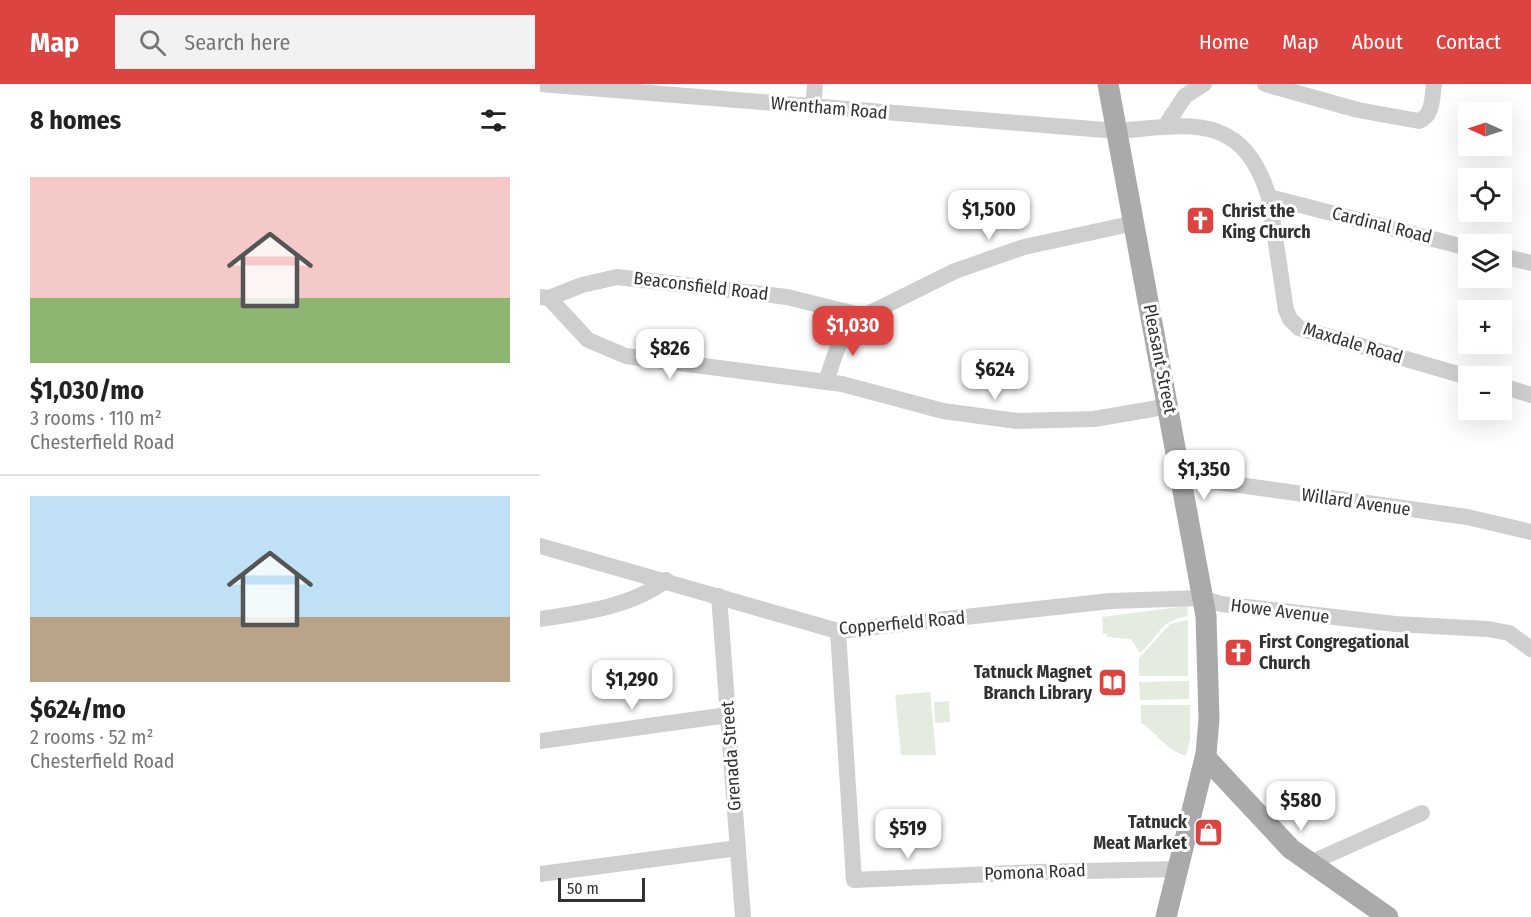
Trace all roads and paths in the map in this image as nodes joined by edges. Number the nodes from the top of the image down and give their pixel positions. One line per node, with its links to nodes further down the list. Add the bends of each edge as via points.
1 (545, 84): 7 (street, Wrentham Road)
2 (815, 84): 7 (street)
3 (1108, 84): 9 (main road, Pleasant Street)
4 (1203, 84): 8 (street, via 1185,96)
5 (1265, 84): 6 (street, via 1419,122 1429,112)
6 (1434, 84)
7 (813, 107): 9 (street, Wrentham Road)
8 (1166, 125): 9 (street); 10 (street, via 1224,133 1239,142 1262,174)
9 (1117, 131): 11 (main road, Pleasant Street)
10 (1269, 197): 12 (street, Cardinal Road); 17 (street, Maxdale Road, via 1286,310 1299,328)
11 (1135, 224): 16 (street, via 1024,247 955,271); 21 (main road, Pleasant Street)
12 (1458, 245)
13 (1512, 258): 14 (street)
14 (1531, 263)
15 (544, 297): 16 (street, Beaconsfield Road, via 616,277 786,297); 18 (street, via 588,340 626,356)
16 (864, 316): 18 (street, via 852,322 838,346)
17 (1458, 374)
18 (826, 382): 21 (street, via 944,411 1017,421 1094,419)
19 (1512, 389): 20 (street)
20 (1531, 395)
21 (1170, 406): 22 (main road, Pleasant Street)
22 (1181, 482): 23 (street, Willard Avenue, via 1217,482 1467,517); 27 (main road, Pleasant Street)
23 (1531, 532)
24 (540, 546): 25 (street, Copperfield Road)
25 (666, 580): 26 (street, Copperfield Road); 28 (street, via 632,599)
26 (719, 596): 29 (street, Copperfield Road); 31 (street, Grenada Street)
27 (1203, 598): 29 (street, Copperfield Road, via 1110,601); 30 (street, Howe Avenue, via 1221,604 1347,619 1488,629 1509,633); 33 (main road, Pleasant Street, via 1209,719)
28 (540, 619)
29 (838, 631): 37 (street, Pomona Road, via 854,880)
30 (1531, 649)
31 (728, 715): 32 (street); 35 (street, Grenada Street)
32 (540, 741)
33 (1206, 758): 36 (main road, via 1291,849); 37 (main road, Pleasant Street)
34 (1422, 813): 36 (street)
35 (738, 848): 38 (street); 39 (street, Grenada Street)
36 (1310, 863): 41 (main road)
37 (1178, 869): 40 (main road, Pleasant Street)
38 (540, 874)
39 (743, 917)
40 (1166, 917)
41 (1388, 917)

